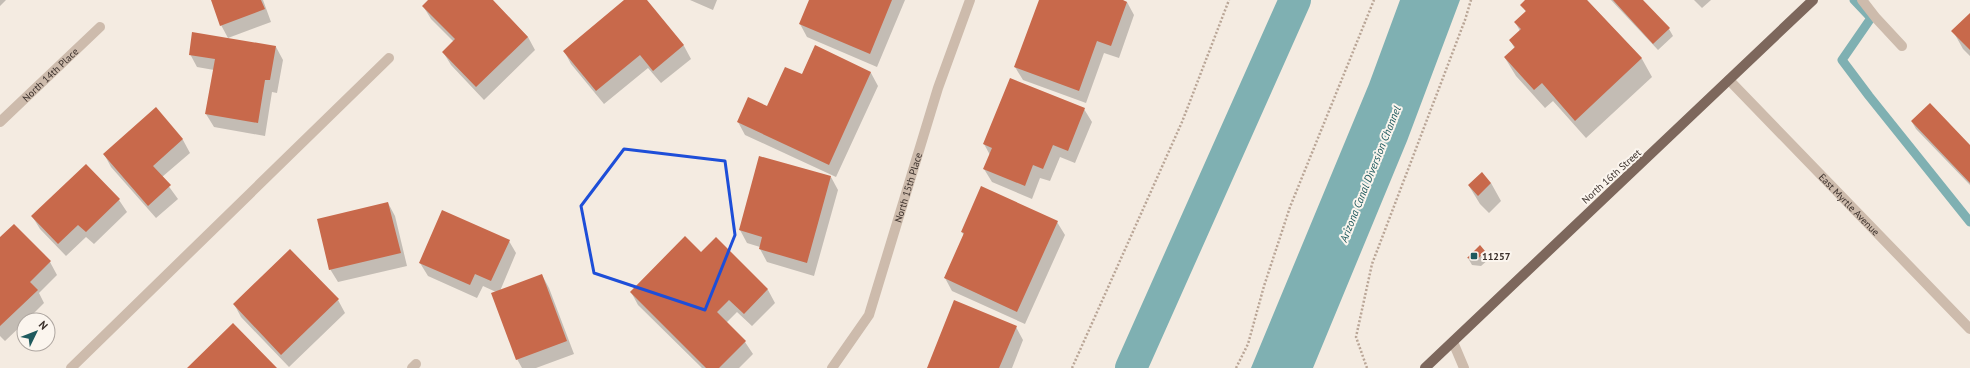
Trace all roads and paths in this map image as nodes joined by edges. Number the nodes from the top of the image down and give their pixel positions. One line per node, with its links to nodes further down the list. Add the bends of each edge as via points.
1 (970, 0): 15 (street, North 15th Place, via 938,88 869,315)
2 (1229, 0): 16 (path, via 1182,122)
3 (1374, 0): 17 (path, via 1290,207 1248,344)
4 (1471, 0): 18 (path, via 1372,264 1356,337)
5 (1812, 0): 10 (main road, North 16th Street)
6 (1862, 0): 8 (street)
7 (100, 27): 11 (street, North 14th Place)
8 (1902, 46)
9 (389, 58): 14 (street)
10 (1729, 80): 12 (street, East Myrtle Avenue); 13 (main road, North 16th Street, via 1640,167)
11 (0, 122)
12 (1970, 329)
13 (1452, 342): 19 (main road, North 16th Street); 20 (street)
14 (71, 368)
15 (832, 368)
16 (1072, 368)
17 (1236, 368)
18 (1367, 368)
19 (1425, 368)
20 (1464, 368)

